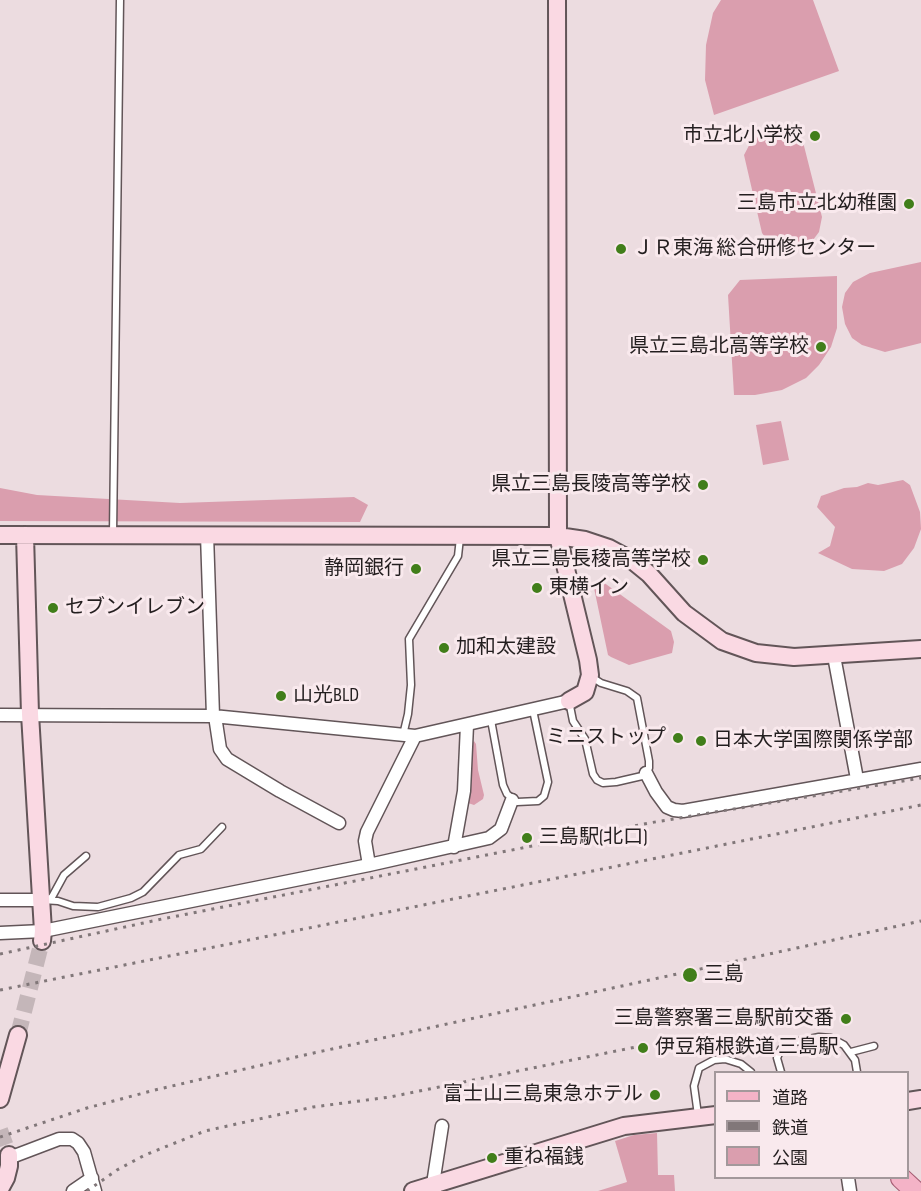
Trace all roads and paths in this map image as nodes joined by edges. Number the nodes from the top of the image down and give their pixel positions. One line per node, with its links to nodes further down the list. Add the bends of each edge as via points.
1 (120, 0): 3 (lane)
2 (557, 0): 8 (street)
3 (113, 534): 4 (street); 6 (street)
4 (207, 534): 7 (street); 16 (street)
5 (0, 535): 6 (street)
6 (26, 535): 14 (street)
7 (460, 535): 8 (street); 19 (lane, via 458,556 409,639)
8 (558, 536): 10 (street, via 601,545 633,561 684,613 722,641 756,653); 11 (street)
9 (921, 649): 10 (street)
10 (834, 656): 22 (street)
11 (590, 675): 12 (street, via 585,692); 21 (lane, via 637,698 650,760)
12 (569, 701): 13 (street); 21 (lane, via 597,780 616,783)
13 (533, 710): 17 (street); 23 (lane, via 548,789 538,801)
14 (30, 714): 15 (street); 16 (street); 30 (street)
15 (0, 715)
16 (214, 716): 19 (street); 24 (street, via 220,749 227,759)
17 (491, 720): 18 (street); 23 (lane, via 503,785)
18 (467, 725): 19 (street); 26 (street, via 464,791)
19 (409, 736): 28 (street, via 367,832)
20 (921, 769): 22 (street)
21 (646, 773): 22 (street, via 668,807 683,811)
22 (857, 779)
23 (512, 800): 26 (street, via 498,833)
24 (339, 823)
25 (222, 827): 30 (lane, via 201,849 179,855 143,892 131,898 98,907)
26 (454, 847): 28 (street)
27 (86, 856): 30 (lane, via 64,875 52,897)
28 (369, 866): 32 (street)
29 (0, 900): 30 (street)
30 (45, 900): 32 (street)
31 (0, 933): 32 (street)
32 (43, 936)
33 (18, 1035): 39 (street)
34 (874, 1046): 35 (lane)
35 (851, 1052): 37 (lane, via 831,1038 790,1043 777,1058); 38 (lane)
36 (750, 1071): 41 (lane, via 725,1059 699,1068 694,1086)
37 (781, 1071)
38 (857, 1071)
39 (0, 1099)
40 (714, 1115): 41 (street)
41 (698, 1116): 47 (street, via 624,1126)
42 (442, 1126): 47 (street)
43 (9, 1156): 44 (street, via 66,1137 78,1143 84,1152); 46 (street, via 6,1178)
44 (92, 1178): 48 (street); 49 (street)
45 (902, 1179): 51 (main road)
46 (0, 1188)
47 (434, 1188): 50 (street)
48 (73, 1191)
49 (95, 1191)
50 (413, 1191)
51 (915, 1191)

